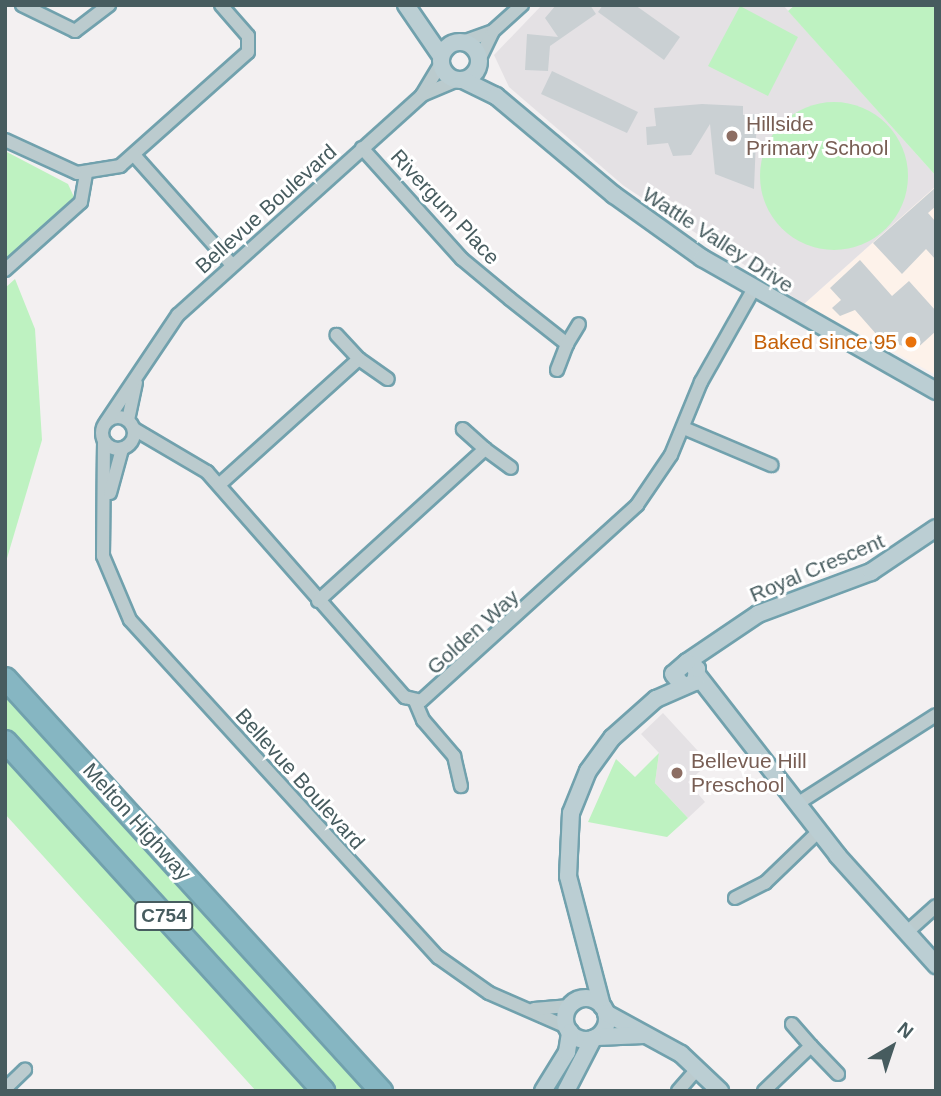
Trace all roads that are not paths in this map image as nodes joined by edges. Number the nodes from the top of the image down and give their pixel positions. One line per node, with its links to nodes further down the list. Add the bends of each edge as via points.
1 (22, 5): 2 (street, via 75,31)
2 (109, 5)
3 (221, 5): 16 (street, via 248,36 248,52)
4 (406, 5): 6 (street)
5 (522, 5): 7 (street)
6 (425, 25): 8 (street); 9 (street)
7 (493, 31): 8 (street); 10 (street)
8 (461, 42): 9 (street); 10 (street, Wattle Valley Drive)
9 (441, 60): 11 (street); 12 (street, Bellevue Boulevard)
10 (479, 63): 11 (street); 13 (street, Wattle Valley Drive)
11 (460, 80): 12 (street, Bellevue Boulevard); 13 (street, Wattle Valley Drive)
12 (422, 95): 15 (street, Bellevue Boulevard)
13 (496, 96): 20 (street, Wattle Valley Drive, via 614,195)
14 (5, 140): 17 (street)
15 (362, 148): 18 (street, Bellevue Boulevard); 23 (street, Rivergum Place, via 462,259)
16 (134, 155): 17 (street, via 109,170); 18 (street)
17 (86, 173): 19 (street, via 81,202)
18 (232, 265): 24 (street, Bellevue Boulevard, via 177,315)
19 (5, 270)
20 (753, 290): 28 (street, Wattle Valley Drive); 31 (street, Golden Way, via 701,382)
21 (579, 324): 23 (street)
22 (337, 335): 25 (street)
23 (567, 344): 26 (street)
24 (144, 359): 29 (street, Bellevue Boulevard); 30 (street, Bellevue Boulevard)
25 (359, 359): 27 (street); 39 (street)
26 (557, 370)
27 (388, 379)
28 (936, 391)
29 (106, 422): 30 (street); 33 (street, Bellevue Boulevard)
30 (131, 425): 34 (street, Golden Way); 35 (street, Bellevue Boulevard)
31 (684, 428): 37 (street); 45 (street, Golden Way, via 661,472 619,524 429,698)
32 (463, 429): 36 (street)
33 (104, 441): 35 (street); 40 (street, Bellevue Boulevard)
34 (166, 446): 35 (street); 39 (street, Golden Way)
35 (126, 447): 40 (street, Bellevue Boulevard)
36 (485, 449): 38 (street); 42 (street)
37 (771, 465)
38 (511, 468)
39 (220, 484): 42 (street, Golden Way)
40 (102, 527): 57 (street, Bellevue Boulevard, via 111,587 145,638 415,936 479,986)
41 (936, 528): 43 (street, Royal Crescent, via 874,570 780,603 714,645)
42 (318, 601): 45 (street, Golden Way)
43 (688, 676): 49 (street); 54 (street, Royal Crescent, via 656,699 599,753 572,813 568,876)
44 (5, 678): 59 (highway, Melton Highway / C754)
45 (415, 701): 48 (street, via 423,720 454,756 455,780)
46 (936, 715): 49 (street)
47 (5, 741): 69 (highway, Melton Highway / C754)
48 (461, 786)
49 (800, 802): 50 (street)
50 (819, 831): 51 (street, via 765,883); 53 (street)
51 (735, 898)
52 (936, 906): 53 (street)
53 (906, 933): 55 (street)
54 (590, 963): 56 (street); 58 (street, Royal Crescent)
55 (936, 965)
56 (573, 1003): 57 (street, Bellevue Boulevard); 58 (street); 61 (street)
57 (530, 1009): 61 (street, Bellevue Boulevard)
58 (604, 1009): 62 (street); 63 (street)
59 (314, 1017): 70 (highway, Melton Highway / C754); 71 (highway)
60 (792, 1024): 64 (street)
61 (568, 1030): 63 (street); 72 (street, via 567,1052)
62 (644, 1035): 63 (street); 65 (street)
63 (595, 1038): 73 (street)
64 (811, 1046): 67 (street); 76 (street)
65 (698, 1068): 74 (street); 75 (street)
66 (25, 1070): 68 (street)
67 (838, 1074)
68 (5, 1089)
69 (323, 1091)
70 (381, 1091)
71 (395, 1091)
72 (543, 1091)
73 (566, 1091)
74 (678, 1091)
75 (720, 1091)
76 (764, 1091)

